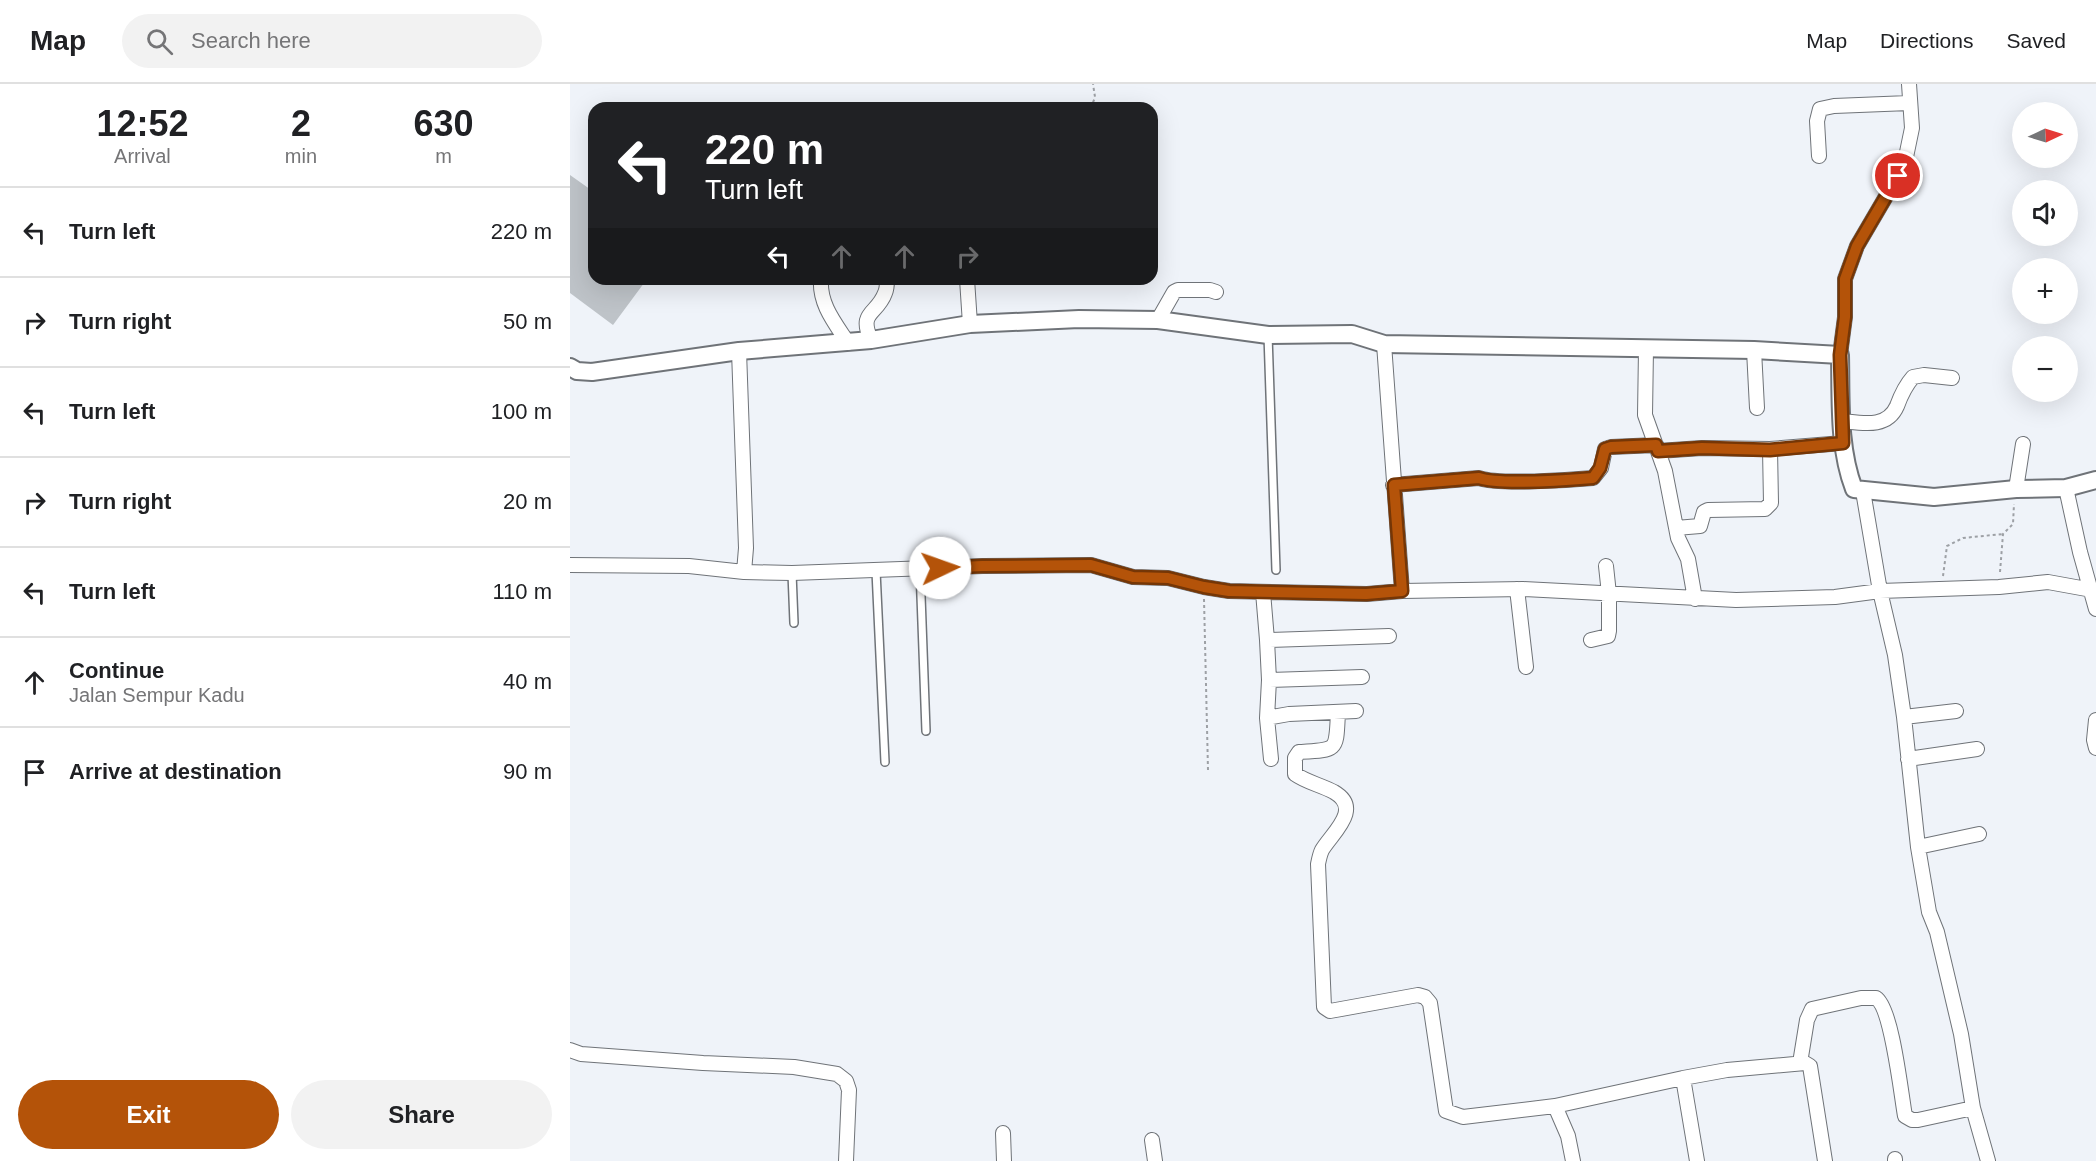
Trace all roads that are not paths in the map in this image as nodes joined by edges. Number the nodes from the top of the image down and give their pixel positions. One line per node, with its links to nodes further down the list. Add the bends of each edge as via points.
1 (1909, 84): 2 (street)
2 (1909, 103): 3 (street, via 1820,109); 17 (street, via 1912,128 1906,157 1857,246 1845,279)
3 (1819, 156)
4 (820, 285): 12 (street, via 821,298)
5 (886, 285): 11 (street, via 885,294 866,320)
6 (967, 285): 9 (street)
7 (1216, 292): 8 (street, via 1178,290)
8 (1158, 320): 9 (street); 10 (street)
9 (970, 324): 11 (street)
10 (1268, 335): 13 (street, via 1352,334); 35 (lane)
11 (871, 340): 12 (street)
12 (848, 343): 16 (street)
13 (1384, 344): 14 (street); 27 (street)
14 (1646, 349): 15 (street); 24 (street, via 1645,415)
15 (1754, 350): 17 (street); 20 (street)
16 (740, 351): 18 (street, via 592,372); 37 (street)
17 (1840, 355): 21 (street)
18 (570, 367)
19 (1952, 378): 21 (street, via 1913,377 1884,422)
20 (1756, 408)
21 (1842, 420): 22 (street)
22 (1843, 443): 25 (street); 30 (street, via 1854,489)
23 (2023, 444): 29 (street)
24 (1657, 448): 25 (street); 27 (street, via 1605,449 1593,478 1479,478); 31 (street)
25 (1770, 450): 31 (street, via 1768,507 1708,510 1700,526)
26 (2096, 480): 28 (street)
27 (1394, 485): 41 (street)
28 (2066, 488): 29 (street); 40 (street)
29 (2016, 489): 30 (street, via 1934,496)
30 (1863, 491): 42 (street)
31 (1676, 528): 45 (street, via 1688,559)
32 (570, 564): 37 (street, via 689,566)
33 (1606, 566): 44 (street)
34 (920, 569): 36 (street); 43 (street, via 1091,565 1124,575); 60 (lane)
35 (1276, 570)
36 (876, 571): 38 (street); 65 (lane)
37 (744, 572): 38 (street)
38 (792, 573): 47 (lane)
39 (1517, 589): 41 (street); 44 (street); 51 (street)
40 (2092, 590): 42 (street, via 2048,582); 46 (street)
41 (1402, 591): 43 (street)
42 (1880, 591): 45 (street, via 1835,597); 58 (street)
43 (1263, 592): 49 (street)
44 (1609, 594): 45 (street); 50 (street, via 1608,636)
45 (1695, 599)
46 (2096, 609)
47 (794, 622)
48 (1389, 636): 49 (street)
49 (1267, 640): 53 (street)
50 (1591, 640)
51 (1526, 667)
52 (1362, 676): 53 (street)
53 (1269, 680): 57 (street)
54 (1356, 711): 56 (street)
55 (1956, 711): 58 (street)
56 (1338, 712): 57 (street); 71 (street, via 1333,747 1327,751 1299,752 1295,758 1298,776 1335,793 1344,801 1346,811 1318,864 1324,1007 1330,1011 1425,997 1430,1003 1446,1111 1463,1117)
57 (1267, 717): 63 (street)
58 (1904, 717): 64 (street)
59 (2096, 720): 61 (street)
60 (926, 732)
61 (2096, 748)
62 (1977, 749): 64 (street)
63 (1271, 759)
64 (1908, 759): 67 (street)
65 (885, 762)
66 (1979, 834): 67 (street)
67 (1918, 847): 72 (street, via 1929,912 1961,1034)
68 (570, 1050): 75 (street, via 636,1059 794,1066 837,1074 849,1090)
69 (1800, 1063): 70 (street); 72 (street, via 1812,1009 1876,998 1884,1006 1905,1116 1918,1120); 80 (street, via 1810,1066)
70 (1683, 1078): 71 (street); 79 (street)
71 (1555, 1106): 78 (street, via 1568,1136)
72 (1973, 1108): 81 (street)
73 (1003, 1133): 76 (street)
74 (1152, 1140): 77 (street)
75 (846, 1161)
76 (1004, 1161)
77 (1155, 1161)
78 (1573, 1161)
79 (1697, 1161)
80 (1825, 1161)
81 (1988, 1161)

